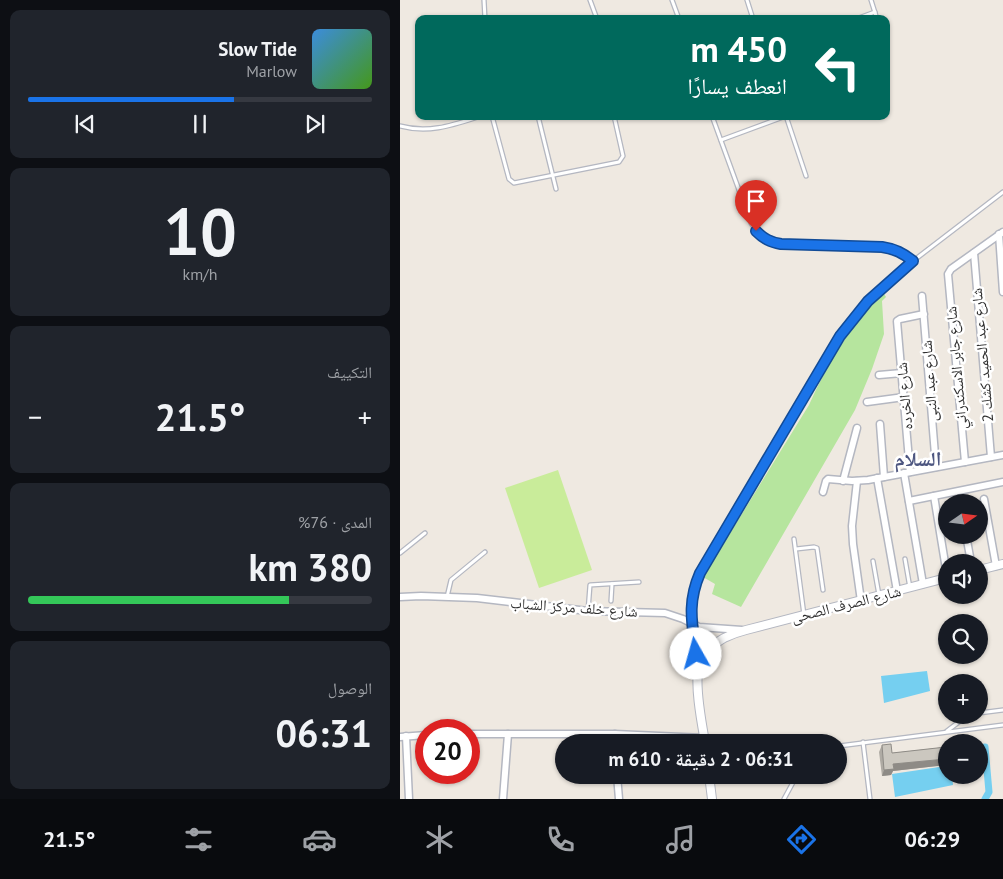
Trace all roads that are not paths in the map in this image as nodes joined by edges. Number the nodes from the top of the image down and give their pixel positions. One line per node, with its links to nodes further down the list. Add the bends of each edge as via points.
1 (484, 0): 7 (lane)
2 (590, 0): 8 (lane)
3 (672, 0): 9 (lane)
4 (747, 0): 10 (lane)
5 (871, 0): 6 (lane)
6 (875, 12): 11 (lane); 12 (lane)
7 (485, 15)
8 (596, 15)
9 (678, 15)
10 (752, 15)
11 (867, 15)
12 (876, 15)
13 (469, 120): 20 (lane, via 430,130)
14 (493, 120): 22 (lane, via 511,182)
15 (539, 120): 22 (lane)
16 (615, 120): 22 (lane, via 623,156 620,162)
17 (714, 120): 21 (lane)
18 (775, 120): 21 (lane)
19 (787, 120): 23 (lane)
20 (400, 126)
21 (721, 140): 29 (lane, via 751,222 763,238 781,244 882,247 904,253)
22 (553, 175): 24 (lane)
23 (806, 176)
24 (556, 189)
25 (1003, 192): 29 (lane)
26 (1001, 233): 27 (street); 28 (street)
27 (1001, 248): 30 (street)
28 (974, 253): 40 (street, شارع عبد الحميد كشك 2); 41 (street, شارع جابر الاسكندراني, via 948,274)
29 (913, 261): 75 (lane, via 853,317 827,356 700,573 691,601)
30 (1003, 292)
31 (922, 296): 32 (street, شارع عبد النبى)
32 (924, 314): 33 (street, شارع الخرده, via 897,320); 42 (street, شارع عبد النبى)
33 (902, 373): 34 (street); 35 (street, شارع الخرده)
34 (879, 375)
35 (904, 398): 36 (street); 43 (street, شارع الخرده)
36 (867, 402)
37 (880, 424): 44 (street)
38 (857, 428): 45 (street)
39 (1003, 455): 40 (street)
40 (991, 457): 41 (street)
41 (965, 462): 42 (street)
42 (936, 467): 43 (street)
43 (907, 472): 44 (street); 50 (street, شارع الخرده)
44 (881, 477): 46 (street); 67 (street)
45 (843, 480): 46 (street); 48 (street, via 828,479)
46 (857, 481): 72 (street, via 852,544)
47 (1003, 482): 49 (street)
48 (823, 492)
49 (934, 496): 50 (street); 57 (street)
50 (909, 501): 64 (street, شارع الخرده)
51 (988, 517): 60 (street)
52 (425, 533): 56 (lane)
53 (794, 538): 54 (lane)
54 (796, 549): 66 (lane, via 817,548); 74 (lane)
55 (485, 552): 69 (lane, via 451,580)
56 (400, 553)
57 (944, 554)
58 (904, 559): 65 (lane)
59 (872, 561): 68 (lane)
60 (999, 565)
61 (938, 580): 64 (street, شارع الصرف الصحى)
62 (639, 582): 63 (lane)
63 (612, 584): 71 (lane); 73 (lane, via 590,585)
64 (923, 584): 65 (street, شارع الصرف الصحى)
65 (910, 588): 67 (street, شارع الصرف الصحى)
66 (823, 590)
67 (897, 591): 68 (street, شارع الصرف الصحى)
68 (879, 596): 72 (street, شارع الصرف الصحى)
69 (447, 597): 70 (street, شارع خلف مركز الشباب); 73 (street, شارع خلف مركز الشباب)
70 (400, 598)
71 (611, 600)
72 (862, 601): 74 (street, شارع الصرف الصحى)
73 (588, 611): 75 (street, شارع خلف مركز الشباب, via 665,613)
74 (804, 615): 76 (street, شارع الصرف الصحى)
75 (692, 623): 76 (street, شارع خلف مركز الشباب, via 703,628); 77 (lane)
76 (746, 630): 77 (street, شارع الصرف الصحى, via 726,637 711,648)
77 (698, 670): 86 (street)
78 (1003, 710): 79 (lane)
79 (988, 712)
80 (957, 724): 82 (lane)
81 (1003, 725): 82 (lane)
82 (947, 732): 88 (lane)
83 (480, 734): 84 (street)
84 (508, 734): 85 (street); 95 (street)
85 (555, 734)
86 (704, 734)
87 (403, 737): 90 (street)
88 (863, 742): 89 (lane); 99 (lane)
89 (847, 745)
90 (404, 775): 94 (street)
91 (618, 784): 96 (street)
92 (710, 784): 97 (street)
93 (792, 784): 98 (lane)
94 (409, 799)
95 (503, 799)
96 (619, 799)
97 (712, 799)
98 (784, 799)
99 (870, 799)

